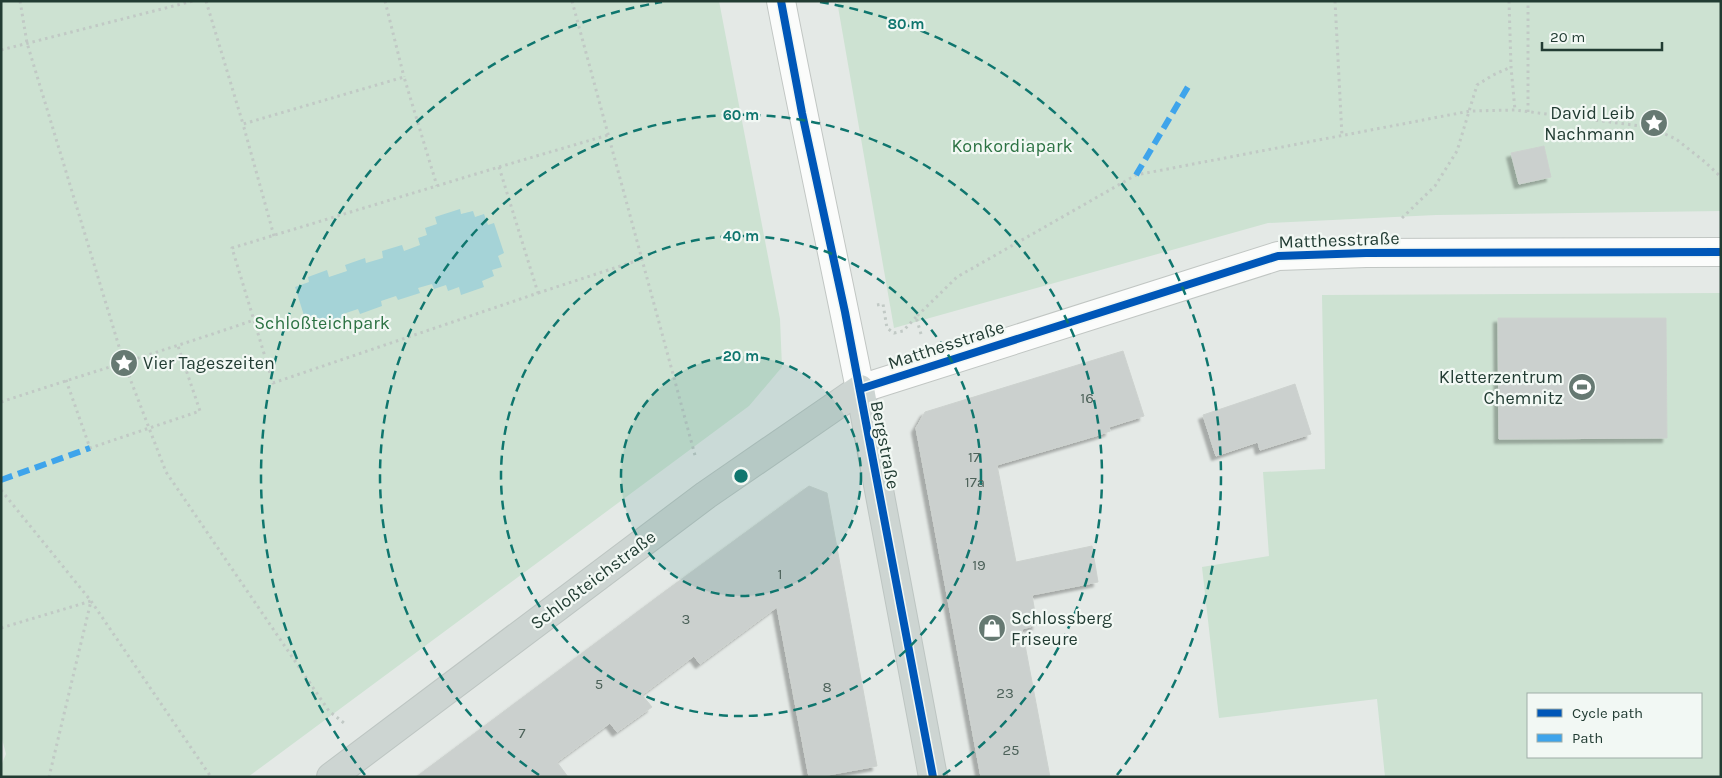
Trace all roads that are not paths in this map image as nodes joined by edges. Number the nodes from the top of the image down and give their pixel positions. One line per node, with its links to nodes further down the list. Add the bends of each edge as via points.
1 (781, 1): 3 (street, Bergstraße)
2 (1721, 252): 3 (street, Matthesstraße, via 1366,252 1278,256)
3 (860, 389): 4 (main road, Schloßteichstraße, via 706,495); 5 (main road, Bergstraße)
4 (331, 777)
5 (933, 777)

